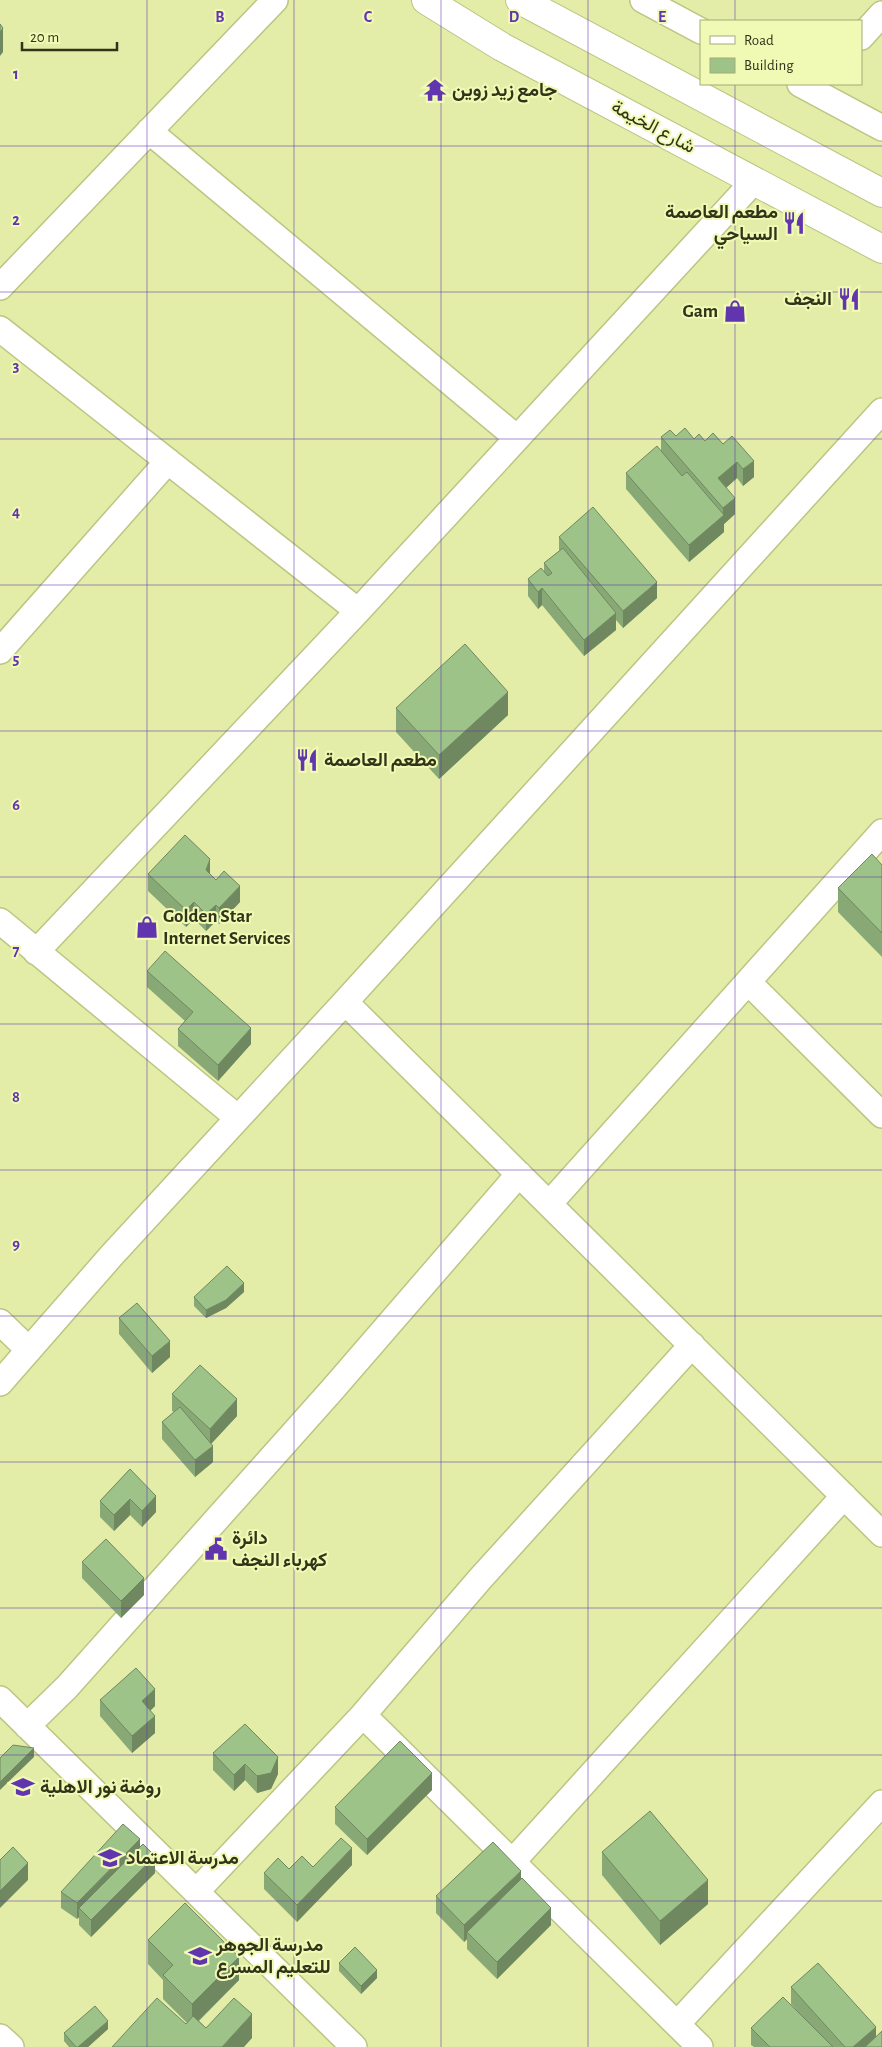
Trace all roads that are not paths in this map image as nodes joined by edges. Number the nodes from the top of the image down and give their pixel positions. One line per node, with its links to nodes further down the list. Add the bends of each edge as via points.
1 (275, 0): 10 (street)
2 (426, 0): 11 (street, شارع الخيمة, via 502,46)
3 (520, 0): 12 (street)
4 (643, 0): 6 (street)
5 (882, 14): 7 (street)
6 (700, 30)
7 (862, 36)
8 (811, 86): 9 (street)
9 (882, 128)
10 (149, 131): 14 (street); 17 (street)
11 (754, 181): 13 (street, شارع الخيمة); 17 (street)
12 (882, 193)
13 (882, 249)
14 (0, 287)
15 (0, 329): 18 (street)
16 (882, 411): 25 (street)
17 (517, 438): 19 (street)
18 (168, 461): 19 (street); 20 (street)
19 (358, 611): 23 (street)
20 (0, 651)
21 (882, 832): 24 (street)
22 (0, 921): 23 (street)
23 (36, 952): 27 (street)
24 (748, 982): 26 (street); 29 (street)
25 (345, 1002): 27 (street); 28 (street)
26 (882, 1115)
27 (238, 1118): 32 (street)
28 (519, 1174): 29 (street); 38 (street, via 332,1390 67,1687)
29 (549, 1204): 31 (street)
30 (0, 1322): 32 (street)
31 (692, 1345): 34 (street); 37 (street, via 480,1579)
32 (30, 1350): 33 (street)
33 (0, 1383)
34 (844, 1496): 35 (street); 40 (street)
35 (882, 1534)
36 (0, 1699): 38 (street)
37 (364, 1715): 40 (street); 41 (street)
38 (27, 1726): 41 (street)
39 (882, 1803): 42 (street)
40 (513, 1861): 42 (street)
41 (196, 1892): 45 (street)
42 (677, 2024): 46 (street)
43 (0, 2036): 44 (street)
44 (10, 2047)
45 (354, 2047)
46 (700, 2047)

